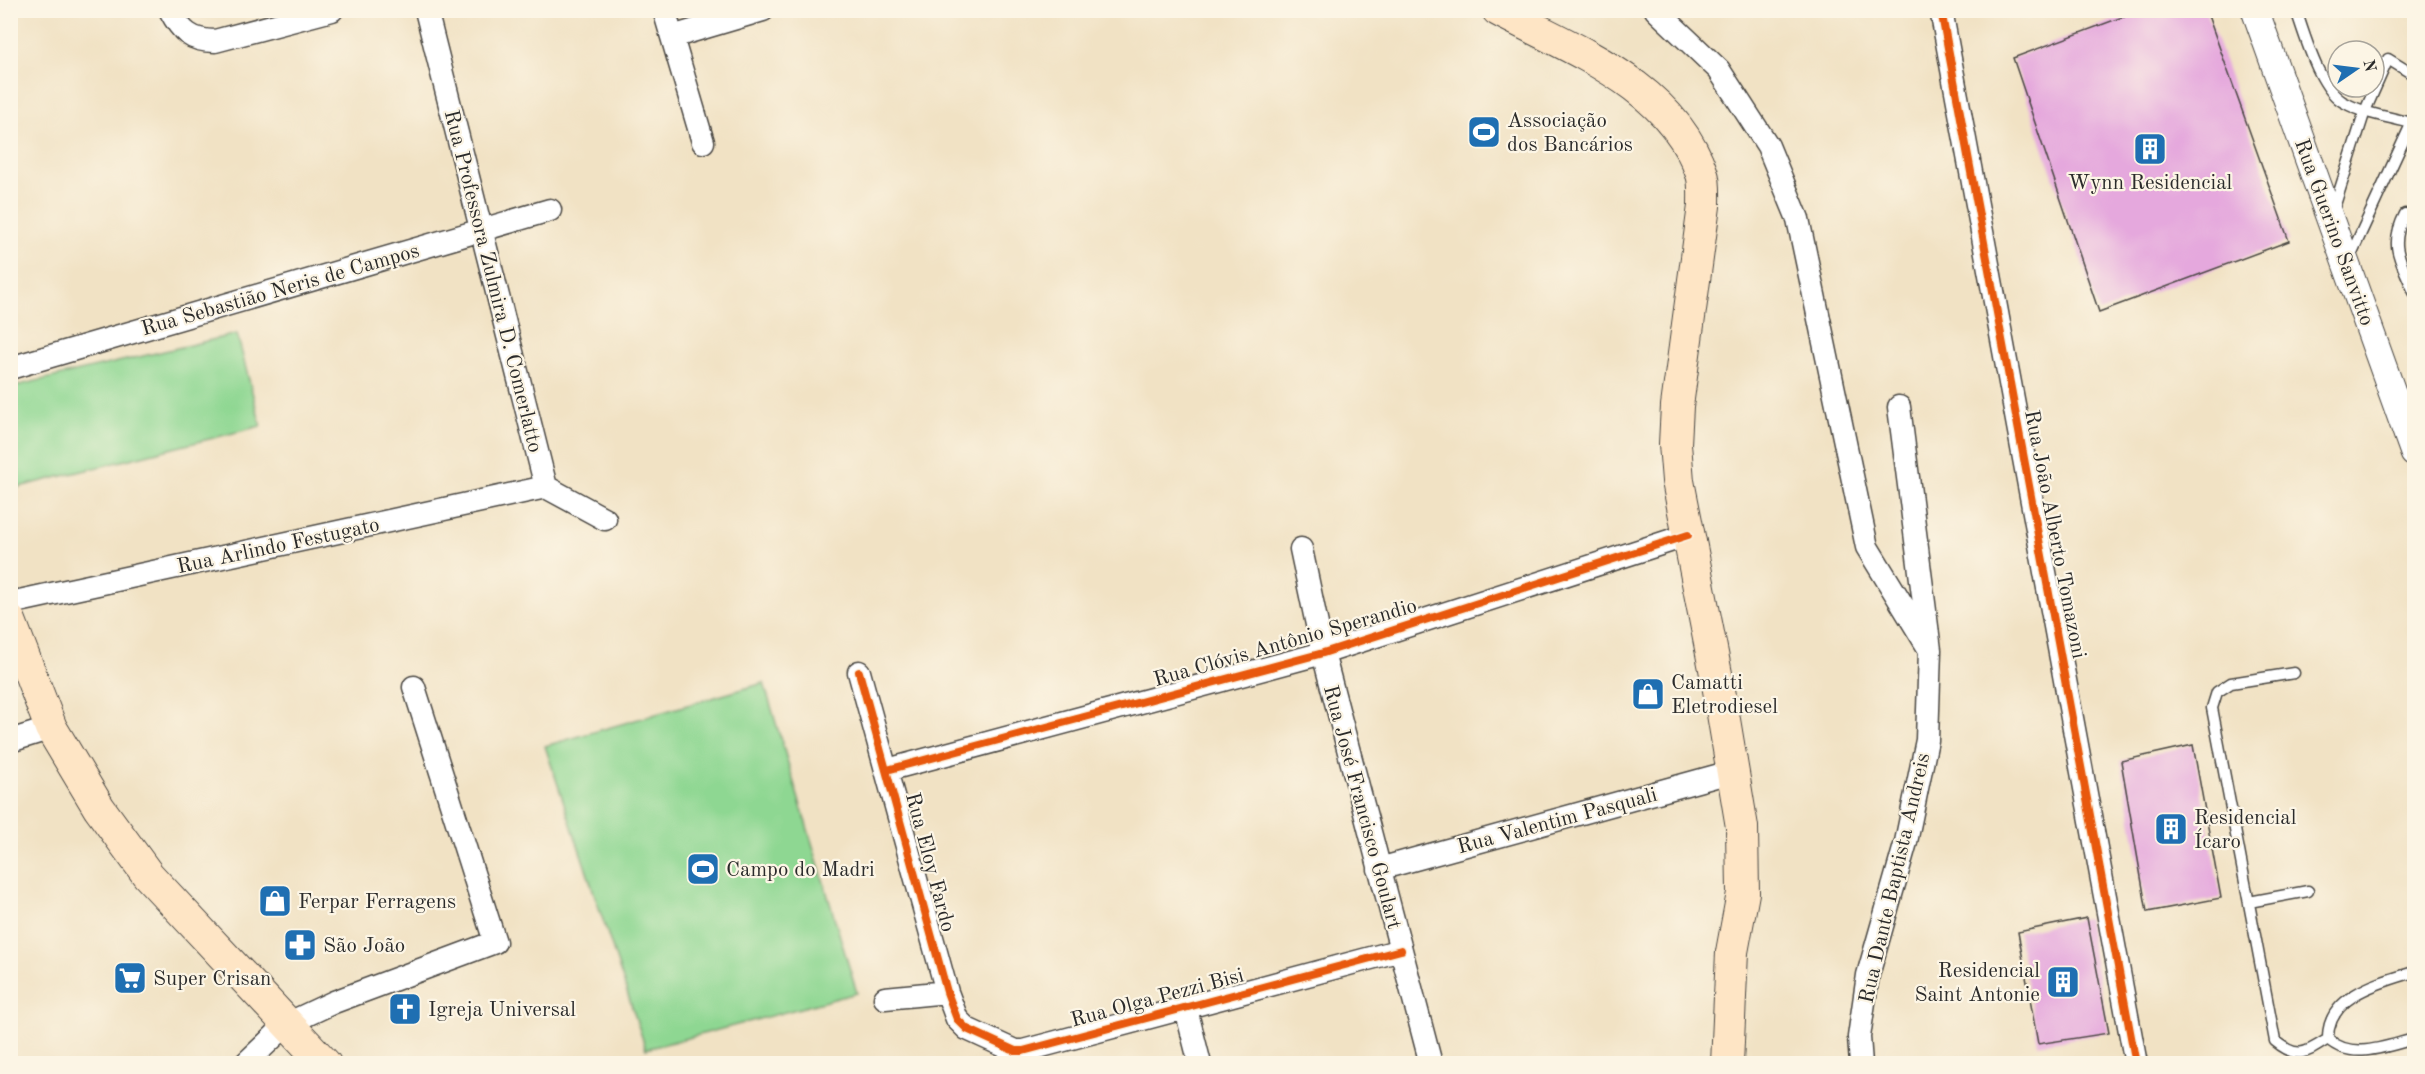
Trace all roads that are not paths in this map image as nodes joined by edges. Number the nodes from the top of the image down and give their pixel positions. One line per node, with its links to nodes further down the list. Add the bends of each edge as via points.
1 (170, 10): 2 (street, via 184,33 199,41 215,41)
2 (332, 10)
3 (426, 10): 19 (street, Rua Professora Zulmira D. Comerlatto)
4 (664, 10): 11 (street)
5 (763, 10): 11 (street)
6 (1498, 10): 27 (main road, via 1606,66 1648,96 1680,131 1703,176 1704,206 1675,444)
7 (1656, 10): 31 (street, via 1719,70 1768,146 1798,219 1867,547)
8 (1941, 10): 57 (street, Rua João Alberto Tomazoni)
9 (2255, 10): 18 (street, Rua Guerino Sanvitto)
10 (2296, 10): 13 (lane, via 2323,80 2333,95)
11 (672, 37): 15 (street)
12 (2415, 75): 13 (lane, via 2388,59)
13 (2365, 111): 14 (lane); 18 (lane)
14 (2413, 120): 20 (lane)
15 (703, 142)
16 (550, 210): 19 (street, Rua Sebastião Neris de Campos)
17 (2405, 214): 21 (lane, via 2396,233 2398,251)
18 (2330, 220): 20 (street, Rua Guerino Sanvitto)
19 (482, 229): 22 (street, Rua Sebastião Neris de Campos); 25 (street, Rua Professora Zulmira D. Comerlatto)
20 (2347, 265): 24 (street, Rua Guerino Sanvitto)
21 (2415, 292)
22 (10, 368)
23 (1899, 407): 31 (street, Rua Dante Baptista Andreis)
24 (2415, 453)
25 (546, 487): 26 (street); 29 (street, Rua Arlindo Festugato)
26 (605, 519)
27 (1688, 535): 32 (street, Rua Clóvis Antônio Sperandio); 39 (main road)
28 (1301, 549): 32 (street, Rua José Francisco Goulart)
29 (10, 603)
30 (10, 621): 36 (main road)
31 (1930, 650): 56 (street, Rua Dante Baptista Andreis, via 1927,740 1906,842 1868,975 1859,1037)
32 (1323, 653): 38 (street, Rua Clóvis Antônio Sperandio); 40 (street, Rua José Francisco Goulart)
33 (859, 672): 38 (street, Rua Eloy Fardo)
34 (2294, 673): 42 (lane, via 2231,683 2217,692 2212,708)
35 (414, 687): 48 (street, via 495,942 334,1002)
36 (51, 728): 37 (street); 48 (main road, via 99,808 147,875)
37 (10, 741)
38 (887, 770): 45 (street, Rua Eloy Fardo)
39 (1734, 771): 40 (street, Rua Valentim Pasquali); 55 (main road, via 1742,827 1743,893 1732,952)
40 (1379, 869): 43 (street, Rua José Francisco Goulart)
41 (2308, 891): 42 (lane)
42 (2249, 902): 49 (lane, via 2275,1041 2288,1052 2306,1053)
43 (1401, 950): 47 (street, Rua Olga Pezzi Bisi); 54 (street, Rua José Francisco Goulart)
44 (2415, 972): 49 (lane, via 2375,984 2343,1003 2328,1026)
45 (947, 992): 46 (street); 47 (street, Rua Olga Pezzi Bisi, via 957,1019 967,1029 1023,1052)
46 (885, 998)
47 (1186, 1009): 53 (street)
48 (287, 1024): 51 (street); 52 (main road)
49 (2328, 1039): 50 (lane, via 2338,1048 2366,1052)
50 (2415, 1039)
51 (245, 1064)
52 (325, 1064)
53 (1200, 1064)
54 (1431, 1064)
55 (1727, 1064)
56 (1862, 1064)
57 (2136, 1064)

